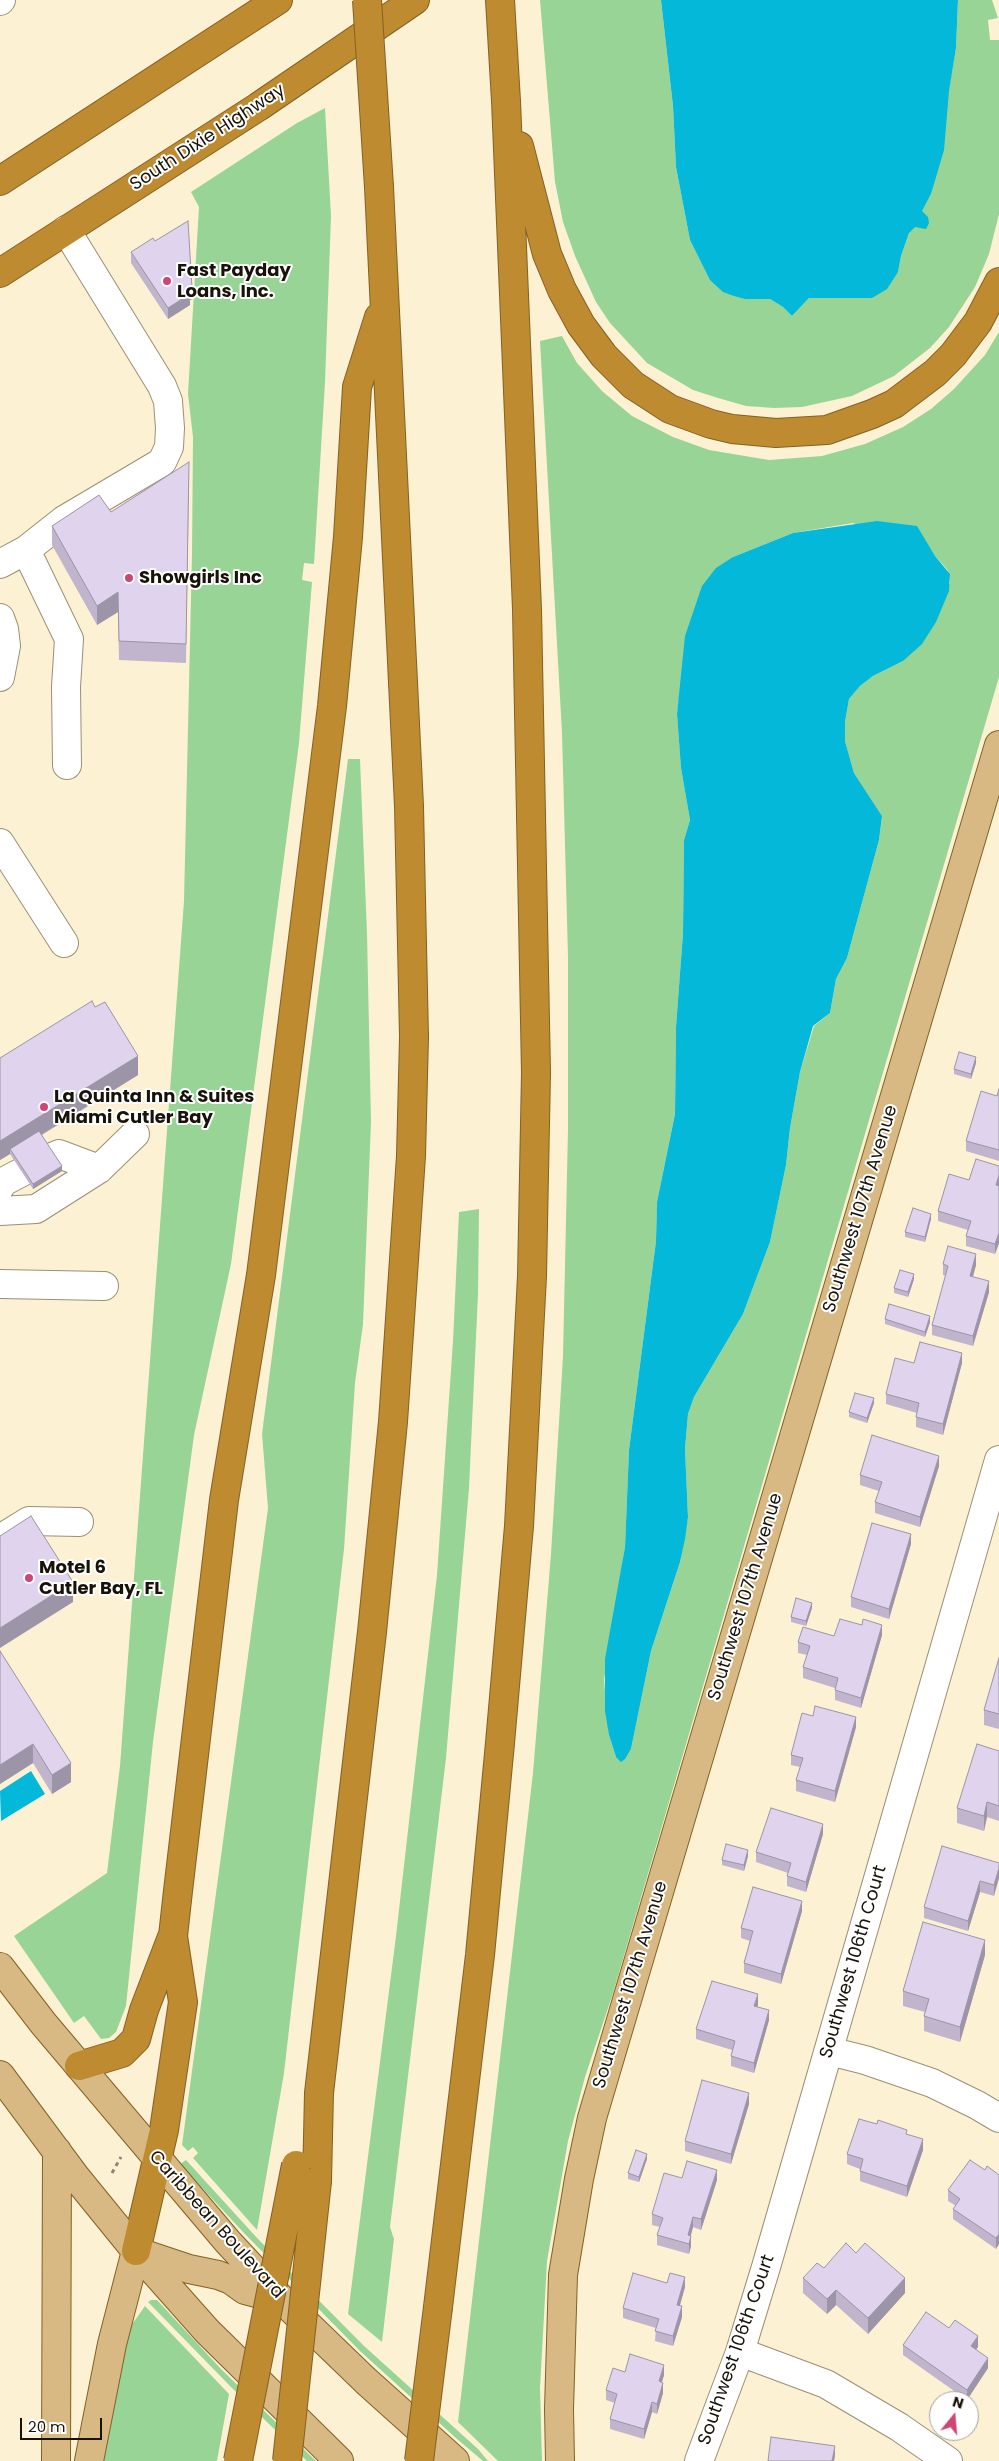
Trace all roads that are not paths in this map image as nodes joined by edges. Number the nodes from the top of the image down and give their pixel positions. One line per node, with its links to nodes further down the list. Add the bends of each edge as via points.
1 (278, 0): 6 (highway)
2 (367, 0): 10 (highway, bridge)
3 (415, 0): 7 (highway, South Dixie Highway, via 258,107)
4 (500, 0): 5 (highway)
5 (506, 101): 9 (highway, via 547,254 571,308 599,349 633,385 670,409 691,418 732,429 776,433 828,430 872,414 894,404 935,373 978,322); 45 (highway, bridge, via 527,619 536,1073 532,1276 519,1526 480,1955)
6 (0, 181)
7 (66, 230): 8 (highway, South Dixie Highway); 11 (street, via 162,386 168,401 169,447 162,462 64,520)
8 (0, 273)
9 (999, 282)
10 (385, 299): 28 (highway, via 357,388 348,537 331,716 262,1275 224,1500); 36 (highway, via 412,893 414,1037 411,1146 393,1422 372,1632 319,2093)
11 (26, 550): 12 (street); 16 (street, via 69,639)
12 (0, 564)
13 (0, 618): 14 (street, via 6,646)
14 (0, 677)
15 (999, 745): 47 (main road, Southwest 107th Avenue, via 592,2118 563,2275)
16 (67, 766)
17 (0, 844): 18 (street)
18 (64, 943)
19 (136, 1134): 21 (street)
20 (52, 1157): 21 (street, via 59,1154)
21 (100, 1169): 22 (street, via 36,1209)
22 (0, 1211)
23 (0, 1284): 24 (street)
24 (104, 1286)
25 (999, 1460): 30 (street, Southwest 106th Court)
26 (79, 1522): 27 (street, via 29,1520)
27 (0, 1539)
28 (173, 1936): 31 (highway, via 136,2039 122,2053); 35 (highway, via 182,2002 168,2112)
29 (0, 1967): 31 (main road, Caribbean Boulevard)
30 (829, 2051): 33 (street, via 932,2083); 39 (street, Southwest 106th Court)
31 (79, 2066): 35 (main road, Caribbean Boulevard)
32 (3, 2087): 34 (main road)
33 (999, 2118)
34 (57, 2151): 37 (main road); 40 (main road)
35 (158, 2161): 37 (highway); 38 (main road, Caribbean Boulevard)
36 (306, 2173): 42 (highway, bridge); 43 (highway, bridge)
37 (136, 2252): 38 (main road, via 218,2275 245,2290); 41 (main road, via 112,2344); 44 (main road, via 207,2331)
38 (282, 2300): 46 (main road, Caribbean Boulevard)
39 (740, 2352): 48 (street, Southwest 106th Court); 49 (street, via 826,2384 899,2427)
40 (56, 2461)
41 (89, 2461)
42 (238, 2461)
43 (287, 2461)
44 (339, 2461)
45 (419, 2461)
46 (455, 2461)
47 (560, 2461)
48 (699, 2461)
49 (948, 2461)

